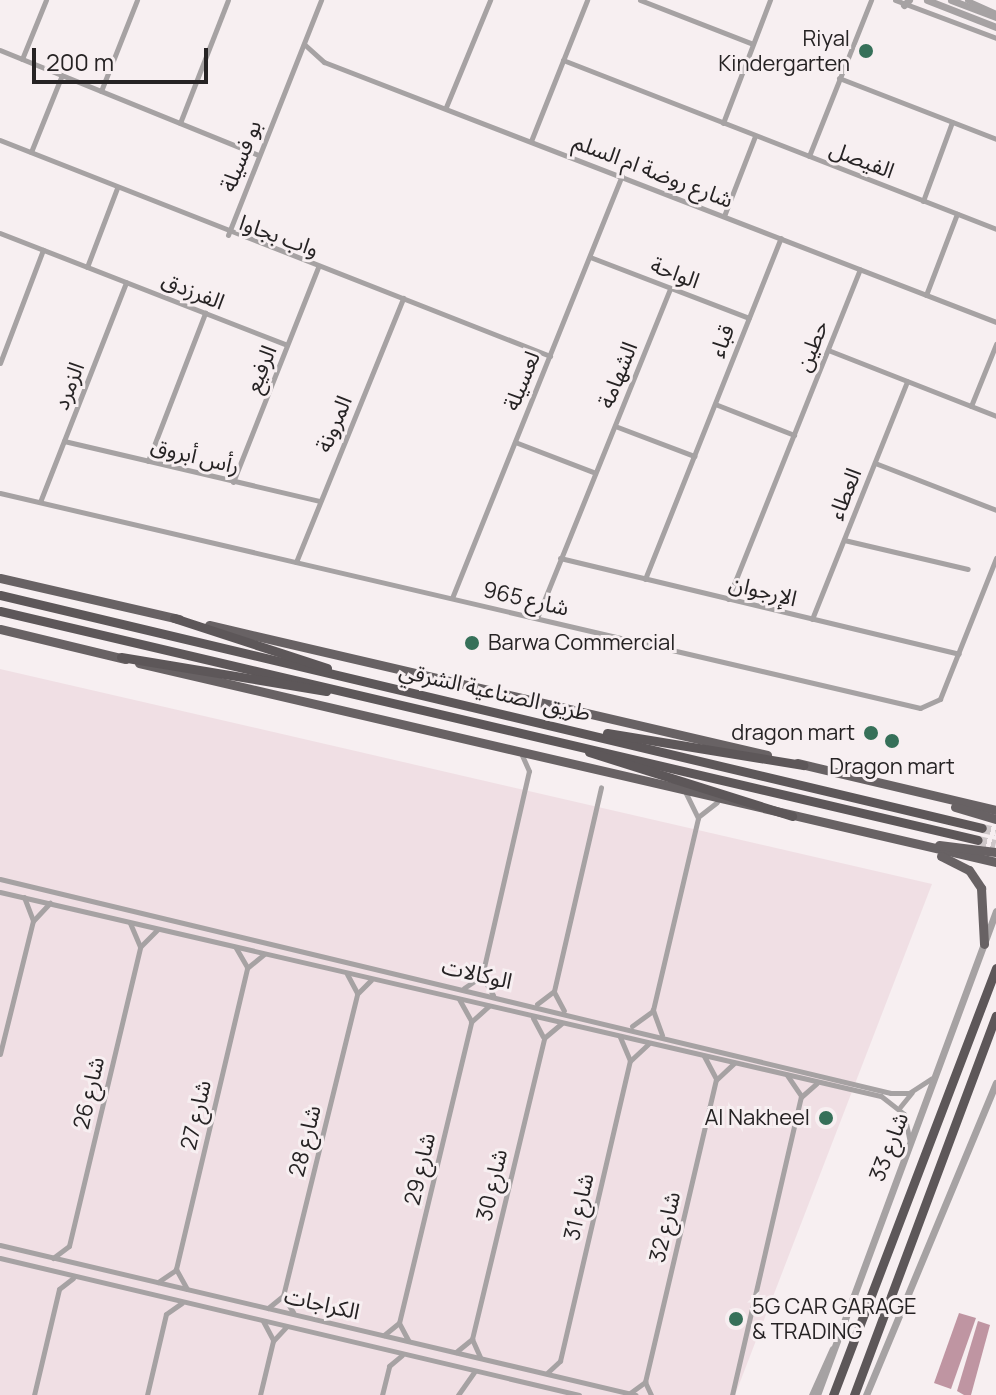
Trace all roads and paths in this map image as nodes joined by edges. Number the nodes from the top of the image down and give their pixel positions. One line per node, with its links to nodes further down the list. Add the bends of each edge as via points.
1 (46, 0): 21 (street)
2 (137, 0): 25 (street)
3 (228, 0): 28 (street)
4 (321, 0): 18 (street, بو فسيلة)
5 (489, 0): 26 (street)
6 (587, 0): 22 (street)
7 (640, 0): 19 (street)
8 (770, 0): 19 (street)
9 (895, 0): 14 (street)
10 (927, 0): 16 (street)
11 (951, 0): 13 (street)
12 (868, 1): 24 (street)
13 (966, 1): 15 (street)
14 (906, 2): 17 (street)
15 (995, 12)
16 (996, 27)
17 (996, 38)
18 (304, 44): 26 (street, شارع روضة ام السلم, via 319,60); 35 (street, بو فسيلة)
19 (753, 44): 29 (street)
20 (0, 50): 21 (street)
21 (22, 59): 23 (street)
22 (563, 60): 29 (street, الفيصل); 33 (street)
23 (62, 75): 25 (street); 34 (street)
24 (839, 78): 27 (street); 36 (street)
25 (101, 91): 28 (street)
26 (446, 107): 33 (street, شارع روضة ام السلم)
27 (952, 122): 31 (street); 39 (street)
28 (180, 123): 35 (street)
29 (723, 123): 30 (street, الفيصل)
30 (755, 136): 36 (street, الفيصل); 41 (street)
31 (996, 139)
32 (0, 140): 34 (street, واب بجاوا)
33 (531, 141): 37 (street, شارع روضة ام السلم)
34 (31, 152): 38 (street, واب بجاوا)
35 (259, 155): 44 (street, بو فسيلة)
36 (809, 156): 39 (street, الفيصل)
37 (622, 176): 41 (street, شارع روضة ام السلم); 47 (street, لعسيلة)
38 (117, 188): 44 (street, واب بجاوا); 48 (street)
39 (923, 201): 40 (street, الفيصل)
40 (957, 214): 42 (street, الفيصل); 53 (street)
41 (724, 216): 45 (street, شارع روضة ام السلم)
42 (996, 229)
43 (0, 233): 46 (street, الفرزدق)
44 (228, 235): 49 (street, واب بجاوا)
45 (781, 238): 50 (street, شارع روضة ام السلم); 56 (street, قباء)
46 (43, 250): 48 (street, الفرزدق); 62 (street)
47 (590, 257): 52 (street, الواحة); 61 (street, لعسيلة)
48 (87, 267): 51 (street, الفرزدق)
49 (318, 267): 54 (street, واب بجاوا); 59 (street, الرفيع)
50 (860, 269): 53 (street, شارع روضة ام السلم); 60 (street, حطين)
51 (126, 282): 55 (street, الفرزدق); 69 (street, الزمرد)
52 (670, 288): 56 (street, الواحة); 67 (street, الشهامة)
53 (926, 295): 57 (street, شارع روضة ام السلم)
54 (403, 298): 61 (street, واب بجاوا); 77 (street, المرونة)
55 (205, 313): 59 (street, الفرزدق); 72 (street)
56 (749, 318): 64 (street, قباء)
57 (996, 322)
58 (996, 344): 65 (street)
59 (287, 345): 75 (street, الرفيع)
60 (828, 350): 63 (street); 68 (street, حطين)
61 (550, 356): 70 (street, لعسيلة)
62 (0, 363)
63 (907, 381): 65 (street); 73 (street, العطاء)
64 (715, 404): 68 (street); 71 (street, قباء)
65 (971, 406): 66 (street)
66 (996, 416)
67 (615, 426): 71 (street); 74 (street, الشهامة)
68 (794, 435): 89 (street, حطين)
69 (64, 441): 72 (street, رأس أبروق); 78 (street, الزمرد)
70 (515, 442): 74 (street); 88 (street, لعسيلة)
71 (694, 456): 86 (street, قباء)
72 (148, 461): 75 (street, رأس أبروق)
73 (875, 463): 79 (street); 80 (street, العطاء)
74 (593, 472): 81 (street, الشهامة)
75 (233, 482): 77 (street, رأس أبروق)
76 (0, 493): 78 (street, شارع 965)
77 (319, 501): 83 (street, المرونة)
78 (40, 502): 83 (street, شارع 965)
79 (996, 510)
80 (844, 540): 84 (street); 93 (street, العطاء)
81 (560, 558): 86 (street, الإرجوان); 92 (street, الشهامة)
82 (996, 558): 95 (street, شارع 965)
83 (296, 562): 88 (street, شارع 965)
84 (968, 569)
85 (0, 578): 91 (main road, طريق الصناعية الشرقي)
86 (645, 579): 89 (street, الإرجوان)
87 (0, 595): 97 (highway, طريق الصناعية الشرقي)
88 (452, 598): 92 (street, شارع 965)
89 (728, 599): 93 (street, الإرجوان)
90 (0, 611): 98 (highway, طريق الصناعية الشرقي)
91 (174, 618): 97 (highway); 103 (main road, طريق الصناعية الشرقي)
92 (537, 618): 95 (street, شارع 965, via 920,708 940,699)
93 (812, 619): 95 (street, الإرجوان)
94 (0, 629): 96 (main road)
95 (959, 654)
96 (121, 657): 98 (highway); 101 (main road)
97 (353, 678): 99 (highway, طريق الصناعية الشرقي)
98 (350, 693): 100 (highway, طريق الصناعية الشرقي)
99 (595, 733): 103 (highway); 114 (highway, طريق الصناعية الشرقي)
100 (567, 744): 111 (highway); 116 (highway, طريق الصناعية الشرقي)
101 (517, 747): 102 (main road); 104 (street)
102 (556, 755): 104 (street); 107 (main road)
103 (803, 765): 106 (main road)
104 (529, 771): 134 (street)
105 (601, 787): 137 (street)
106 (911, 791): 109 (main road); 110 (main road); 113 (main road)
107 (685, 792): 108 (main road); 112 (street)
108 (717, 802): 111 (main road); 112 (street)
109 (996, 803)
110 (996, 810)
111 (792, 816): 115 (main road)
112 (698, 818): 143 (street)
113 (996, 819)
114 (982, 828)
115 (896, 840): 117 (main road); 118 (main road); 127 (main road, via 974,876 986,904)
116 (978, 840)
117 (996, 852)
118 (996, 862)
119 (0, 879): 136 (street, الوكالات)
120 (0, 892): 121 (street, الوكالات)
121 (24, 897): 122 (street, الوكالات); 124 (street)
122 (50, 903): 124 (street); 125 (street, الوكالات)
123 (995, 917): 127 (street, شارع 33)
124 (33, 921): 154 (street)
125 (128, 922): 126 (street, الوكالات); 128 (street)
126 (158, 929): 128 (street); 129 (street, الوكالات)
127 (984, 944): 158 (street, شارع 33)
128 (140, 947): 168 (street, شارع 26)
129 (236, 947): 130 (street, الوكالات); 131 (street)
130 (265, 954): 131 (street); 133 (street, الوكالات)
131 (247, 968): 172 (street, شارع 27)
132 (996, 968): 219 (highway, شارع 33)
133 (345, 973): 135 (street, الوكالات); 138 (street)
134 (482, 976): 136 (street); 139 (street)
135 (372, 979): 138 (street); 140 (street, الوكالات)
136 (464, 988): 139 (street, الوكالات)
137 (554, 991): 141 (street); 144 (street)
138 (357, 994): 179 (street, شارع 28)
139 (493, 995): 141 (street, الوكالات)
140 (458, 999): 142 (street, الوكالات); 147 (street)
141 (535, 1005): 144 (street, الوكالات)
142 (489, 1006): 145 (street, الوكالات); 147 (street)
143 (653, 1010): 149 (street); 150 (street)
144 (564, 1011): 149 (street, الوكالات)
145 (531, 1016): 148 (street, الوكالات); 152 (street)
146 (996, 1016): 220 (highway)
147 (471, 1022): 185 (street, شارع 29)
148 (562, 1023): 151 (street, الوكالات); 152 (street)
149 (630, 1027): 150 (street, الوكالات)
150 (662, 1035): 163 (street, الوكالات)
151 (620, 1037): 153 (street, الوكالات); 156 (street)
152 (544, 1038): 188 (street, شارع 30)
153 (649, 1043): 155 (street, الوكالات); 156 (street)
154 (0, 1054)
155 (703, 1056): 157 (street, الوكالات); 160 (street)
156 (630, 1061): 196 (street, شارع 31)
157 (734, 1063): 159 (street, الوكالات); 160 (street)
158 (937, 1071): 163 (street); 166 (street, شارع 33)
159 (787, 1075): 161 (street, الوكالات); 164 (street)
160 (716, 1080): 202 (street, شارع 32)
161 (818, 1082): 164 (street); 165 (street, الوكالات)
162 (996, 1083): 221 (street)
163 (912, 1092): 165 (street)
164 (801, 1097): 216 (street)
165 (900, 1107): 166 (street)
166 (910, 1143): 191 (street, شارع 33)
167 (0, 1245): 170 (street, الكراجات)
168 (69, 1246): 170 (street); 171 (street)
169 (0, 1258): 173 (street, الكراجات)
170 (52, 1258): 171 (street, الكراجات)
171 (78, 1264): 175 (street, الكراجات)
172 (176, 1269): 175 (street); 177 (street)
173 (48, 1271): 174 (street, الكراجات); 176 (street)
174 (76, 1277): 176 (street); 178 (street, الكراجات)
175 (157, 1282): 177 (street, الكراجات)
176 (59, 1289): 207 (street)
177 (187, 1289): 181 (street, الكراجات)
178 (155, 1296): 180 (street, الكراجات); 182 (street)
179 (283, 1296): 181 (street); 183 (street)
180 (183, 1303): 182 (street); 184 (street, الكراجات)
181 (267, 1308): 183 (street, الكراجات)
182 (166, 1314): 208 (street)
183 (295, 1314): 187 (street, الكراجات)
184 (263, 1321): 186 (street, الكراجات); 189 (street)
185 (399, 1323): 187 (street); 190 (street)
186 (287, 1327): 189 (street); 192 (street, الكراجات)
187 (383, 1335): 190 (street, الكراجات)
188 (472, 1339): 193 (street); 195 (street)
189 (273, 1341): 209 (street)
190 (409, 1341): 193 (street, الكراجات)
191 (832, 1348): 217 (street); 218 (street, شارع 33)
192 (380, 1349): 194 (street, الكراجات); 197 (street)
193 (456, 1352): 195 (street, الكراجات)
194 (404, 1354): 197 (street); 198 (street, الكراجات)
195 (480, 1358): 200 (street, الكراجات)
196 (560, 1361): 200 (street); 201 (street)
197 (389, 1366): 210 (street)
198 (455, 1366): 199 (street, الكراجات); 203 (street)
199 (475, 1371): 203 (street); 204 (street, الكراجات)
200 (546, 1374): 201 (street, الكراجات)
201 (570, 1379): 206 (street, الكراجات)
202 (645, 1382): 206 (street); 215 (street)
203 (461, 1383): 211 (street)
204 (542, 1387): 205 (street, الكراجات); 212 (street)
205 (566, 1392): 213 (street); 214 (street, الكراجات)
206 (633, 1394)
207 (34, 1395)
208 (147, 1395)
209 (260, 1395)
210 (382, 1395)
211 (458, 1395)
212 (547, 1395)
213 (558, 1395)
214 (579, 1395)
215 (651, 1395)
216 (732, 1395)
217 (811, 1395)
218 (817, 1395)
219 (833, 1395)
220 (854, 1395)
221 (866, 1395)

